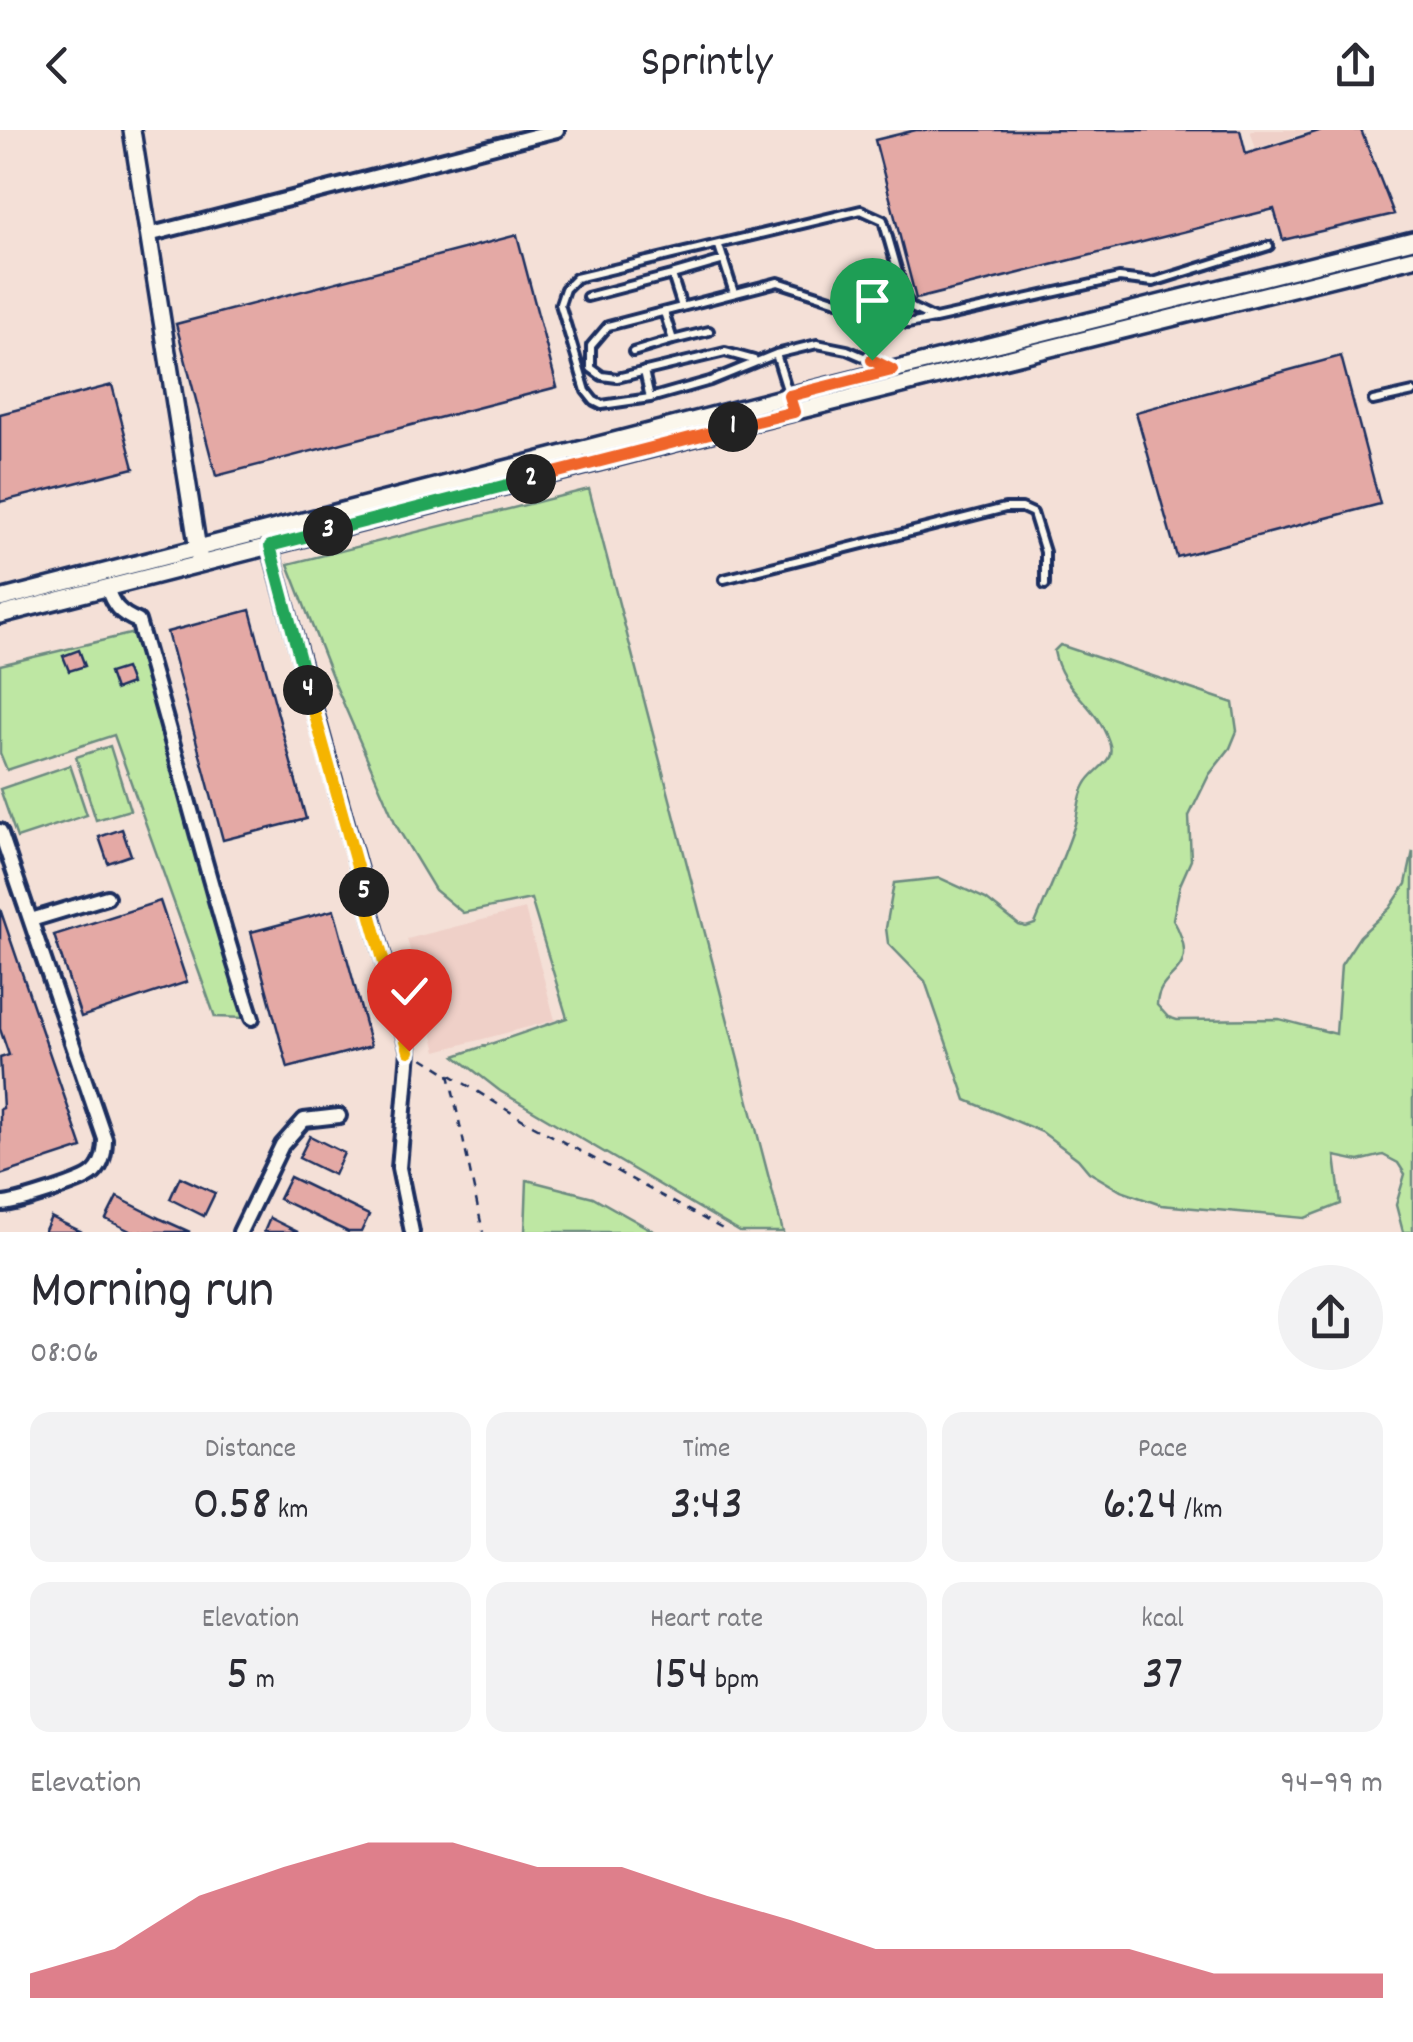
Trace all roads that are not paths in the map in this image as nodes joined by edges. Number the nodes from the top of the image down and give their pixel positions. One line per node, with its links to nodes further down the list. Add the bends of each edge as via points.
1 (132, 130): 3 (street)
2 (556, 130): 3 (street)
3 (148, 235): 30 (street)
4 (1413, 240): 22 (street)
5 (719, 246): 8 (lane); 9 (lane, via 861,210 883,220); 25 (lane, via 576,278 565,289 560,304 594,402)
6 (1269, 246): 16 (lane, via 1153,282 1119,278)
7 (1413, 258): 27 (street)
8 (724, 260): 10 (lane); 11 (lane)
9 (898, 269): 14 (lane, via 882,294); 16 (lane, via 912,308)
10 (672, 275): 12 (lane); 13 (lane)
11 (734, 292): 13 (lane); 14 (lane, via 778,282)
12 (587, 298)
13 (682, 307): 15 (lane)
14 (850, 307): 16 (lane, via 908,324)
15 (664, 312): 18 (lane); 23 (lane, via 608,326 591,346 591,368 602,376)
16 (935, 319)
17 (709, 331): 18 (lane)
18 (673, 340): 19 (lane)
19 (632, 352)
20 (776, 354): 21 (lane); 22 (lane, via 817,344); 27 (lane)
21 (756, 360): 23 (lane, via 724,352); 25 (lane)
22 (892, 370): 27 (street)
23 (644, 371): 25 (lane)
24 (1413, 392): 26 (lane)
25 (650, 398)
26 (1373, 402)
27 (791, 404): 28 (street); 29 (street)
28 (266, 529): 29 (street); 30 (street)
29 (270, 546): 30 (street); 43 (street, via 409,1051 399,1168)
30 (199, 555): 33 (street); 34 (street)
31 (724, 580): 32 (lane, via 1022,508 1033,513 1046,552)
32 (1045, 585)
33 (107, 587): 35 (street); 39 (street, via 110,601 138,621)
34 (0, 600)
35 (0, 615)
36 (0, 831): 38 (street)
37 (107, 897): 38 (street)
38 (31, 920): 41 (street, via 105,1155 93,1174)
39 (252, 1018)
40 (338, 1116): 42 (street, via 304,1120 282,1145)
41 (0, 1204)
42 (240, 1232)
43 (412, 1232)

